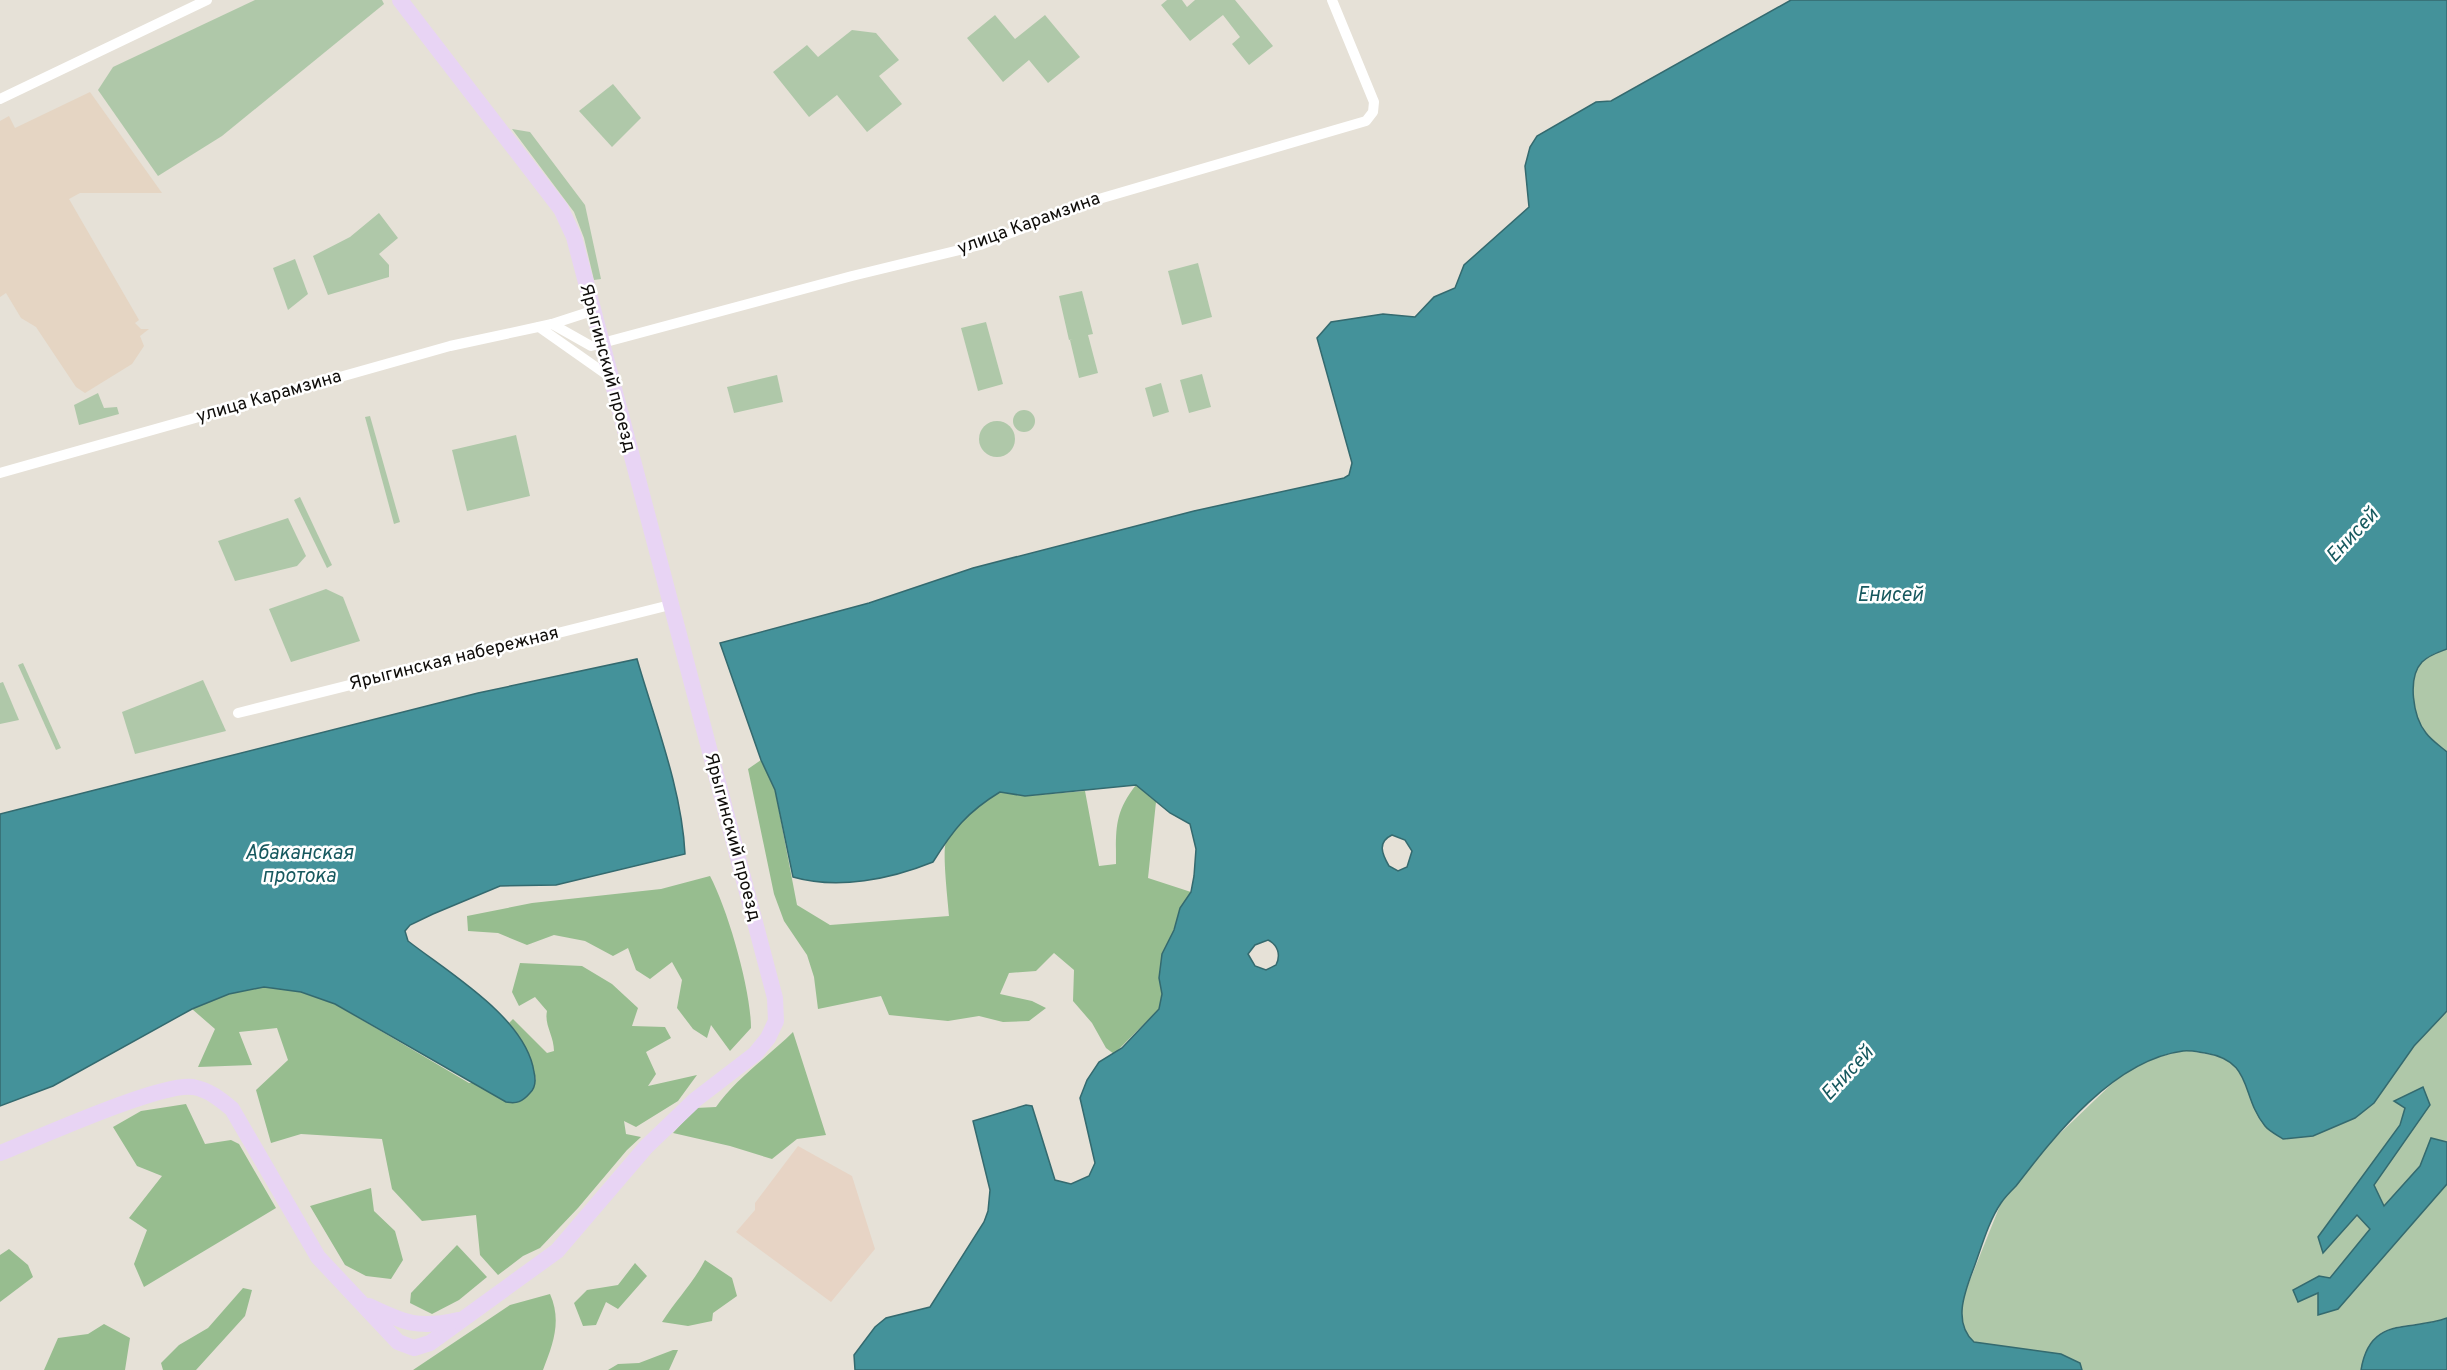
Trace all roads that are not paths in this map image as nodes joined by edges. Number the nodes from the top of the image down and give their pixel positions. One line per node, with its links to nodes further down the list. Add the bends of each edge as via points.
1 (207, 0): 4 (street)
2 (400, 0): 5 (main road, Ярыгинский проезд, via 561,208 574,237)
3 (1332, 0): 8 (street, улица Карамзина, via 1374,102 1366,121 1092,201 980,245)
4 (0, 99)
5 (592, 311): 6 (street, улица Карамзина); 8 (main road, Ярыгинский проезд)
6 (552, 324): 7 (street, улица Карамзина); 8 (street, via 587,345)
7 (539, 327): 9 (street); 10 (street, улица Карамзина, via 450,346)
8 (600, 344): 9 (main road, Ярыгинский проезд)
9 (610, 377): 11 (main road, Ярыгинский проезд)
10 (0, 473)
11 (670, 605): 12 (street, Ярыгинская набережная); 13 (main road, Ярыгинский проезд, via 775,998 776,1021 755,1054 695,1100 646,1147 557,1251 468,1318 418,1326 357,1300 318,1257 232,1109 211,1092 190,1087 158,1092)
12 (238, 713)
13 (0, 1153)

